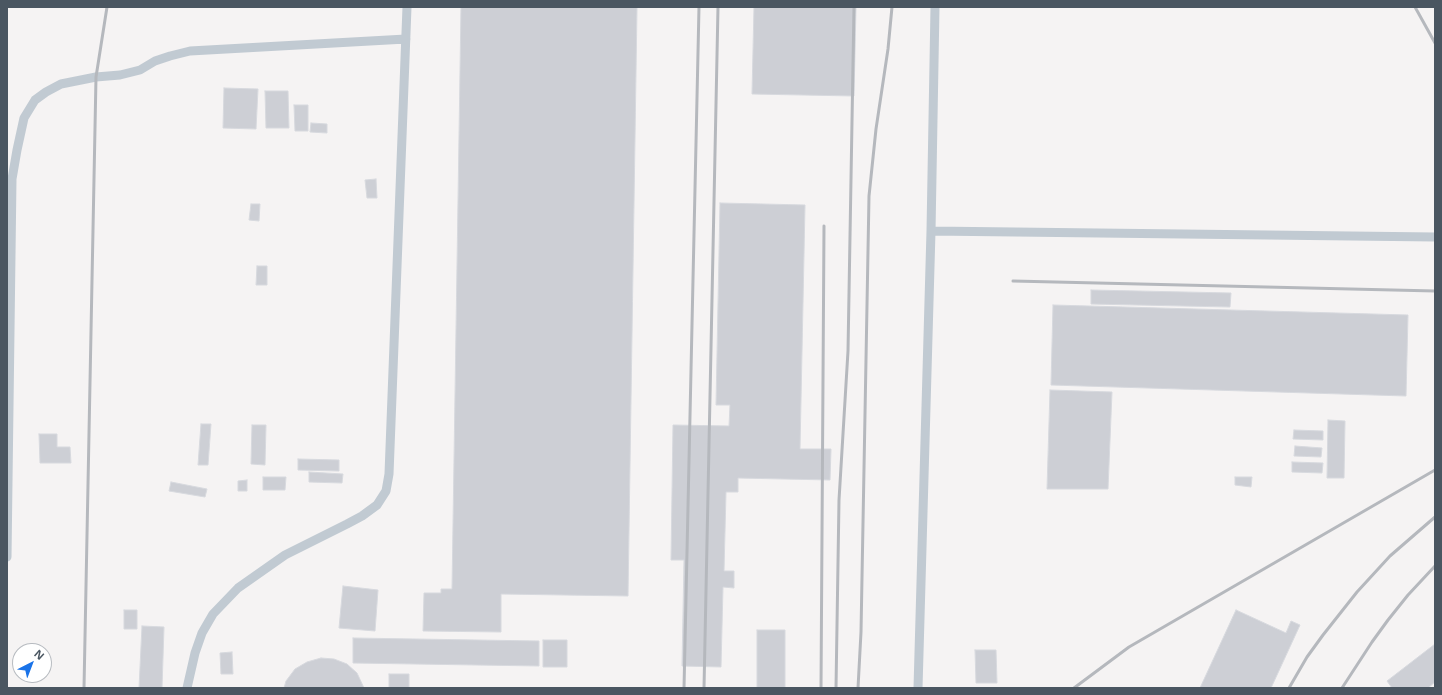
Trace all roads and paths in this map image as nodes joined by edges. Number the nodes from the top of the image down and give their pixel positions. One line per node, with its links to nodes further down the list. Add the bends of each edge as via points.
1 (407, 7): 3 (lane)
2 (935, 7): 4 (lane)
3 (406, 39): 6 (lane, via 190,51 155,61 140,70 61,84 35,100 24,118 12,179); 7 (lane, via 390,474 386,491 378,505 362,516 285,555 238,588 213,614 202,633)
4 (931, 231): 5 (lane); 8 (lane)
5 (1435, 237)
6 (7, 557)
7 (188, 688)
8 (918, 688)

